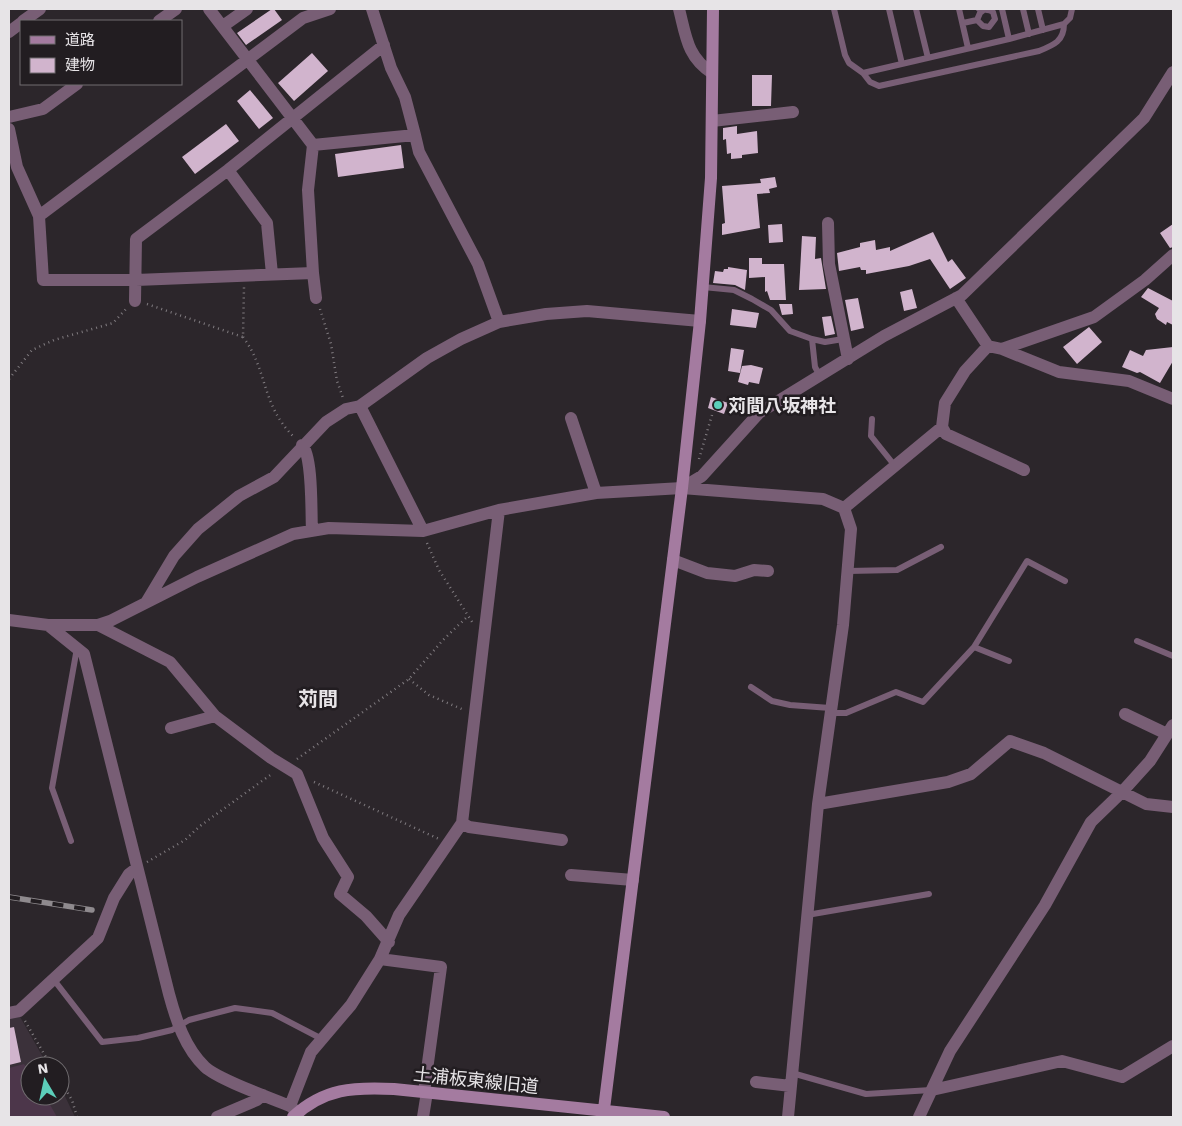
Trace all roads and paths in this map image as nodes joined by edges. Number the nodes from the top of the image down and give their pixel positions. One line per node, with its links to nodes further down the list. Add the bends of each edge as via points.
1 (40, 9): 19 (street)
2 (176, 9): 20 (street)
3 (209, 9): 25 (street)
4 (247, 9): 25 (street)
5 (330, 9): 33 (street, via 303,18)
6 (372, 9): 30 (street)
7 (679, 9): 36 (street, via 689,46 699,65)
8 (712, 9): 36 (street)
9 (835, 9): 37 (lane, via 845,55 849,63)
10 (889, 9): 34 (lane)
11 (916, 9): 32 (lane)
12 (959, 9): 22 (lane)
13 (979, 9): 14 (lane)
14 (985, 9): 21 (lane); 21 (lane, via 995,14 993,24 983,26)
15 (1002, 9): 29 (lane)
16 (1023, 9): 28 (lane)
17 (1038, 9): 26 (lane)
18 (1072, 9): 24 (lane)
19 (25, 20)
20 (160, 20)
21 (977, 20): 22 (lane)
22 (963, 23): 31 (lane)
23 (20, 24): 27 (street)
24 (1064, 24): 26 (lane); 37 (lane, via 1062,37 1056,44 1039,51 879,86 870,82)
25 (223, 26): 33 (street)
26 (1043, 30): 28 (lane)
27 (9, 32)
28 (1029, 34): 29 (lane)
29 (1009, 39): 31 (lane)
30 (384, 45): 41 (street); 44 (street, via 405,97)
31 (968, 48): 32 (lane)
32 (928, 58): 34 (lane)
33 (248, 60): 41 (street); 47 (street)
34 (902, 64): 37 (lane)
35 (1173, 72): 56 (street, via 1144,118)
36 (712, 73): 42 (street)
37 (863, 73)
38 (76, 85): 40 (street, via 43,109)
39 (792, 112): 42 (street)
40 (9, 117)
41 (292, 117): 45 (street); 46 (street)
42 (712, 122): 54 (street, via 712,178)
43 (9, 129): 47 (street, via 17,167)
44 (415, 135): 45 (street); 59 (street, via 419,152 478,264)
45 (313, 145): 50 (street, via 308,190)
46 (228, 170): 51 (street, via 267,223); 53 (street, via 136,239)
47 (39, 216): 53 (street, via 43,280)
48 (828, 223): 61 (street, via 829,264)
49 (1173, 255): 64 (street, via 1094,317)
50 (313, 273): 51 (street); 55 (street)
51 (272, 274): 52 (street)
52 (244, 275): 53 (street); 60 (path)
53 (136, 280): 57 (street)
54 (703, 287): 58 (street); 62 (lane, via 734,290 771,310 790,331)
55 (316, 298): 70 (path)
56 (956, 298): 63 (street); 65 (street)
57 (135, 301): 60 (path); 67 (path, via 113,323 54,340 32,350)
58 (700, 320): 59 (street, via 587,311); 78 (street)
59 (499, 322): 69 (street, via 427,358)
60 (243, 337): 75 (path, via 256,355 271,408)
61 (843, 339): 62 (lane); 65 (street)
62 (812, 340): 66 (lane, via 815,367)
63 (988, 346): 64 (street); 74 (street, via 965,371 945,403)
64 (1002, 349): 68 (street, via 1059,372 1129,380)
65 (848, 359): 66 (street)
66 (820, 376): 78 (street, via 760,413 702,476)
67 (9, 380)
68 (1173, 399)
69 (360, 406): 70 (street); 83 (street)
70 (346, 409): 75 (street, via 326,422)
71 (712, 415): 78 (path)
72 (571, 418): 79 (street)
73 (872, 419): 76 (lane, via 871,436)
74 (942, 427): 76 (street); 77 (street, via 946,434)
75 (302, 445): 82 (street, via 306,449 308,464); 89 (street, via 274,477 239,496 198,529 174,556)
76 (895, 466): 80 (street)
77 (1024, 470)
78 (687, 485): 79 (street); 80 (street, via 824,499); 85 (street)
79 (596, 493): 81 (street)
80 (844, 508): 86 (street, via 851,529)
81 (499, 510): 83 (street); 94 (street)
82 (312, 531): 83 (street, via 329,528); 89 (street, via 293,534)
83 (423, 531): 90 (path, via 439,570)
84 (941, 547): 86 (lane, via 897,570)
85 (673, 560): 87 (street, via 707,573 735,576 754,570); 119 (street)
86 (848, 571): 102 (street)
87 (768, 572)
88 (1065, 581): 97 (lane, via 1027,561)
89 (147, 601): 93 (street)
90 (468, 616): 94 (path, via 474,626); 100 (path)
91 (9, 620): 92 (street)
92 (48, 625): 93 (street); 96 (street)
93 (98, 625): 105 (street, via 170,662)
94 (485, 632): 104 (street)
95 (1137, 641): 98 (lane)
96 (77, 647): 115 (lane, via 52,788); 117 (street, via 84,654)
97 (974, 647): 99 (lane); 102 (lane, via 923,702 896,692 846,713)
98 (1173, 656)
99 (1010, 661)
100 (409, 679): 104 (path, via 429,695); 108 (path)
101 (751, 687): 102 (lane, via 772,700)
102 (830, 711): 111 (street)
103 (1125, 714): 107 (street)
104 (475, 715): 113 (street)
105 (215, 716): 106 (street); 108 (street)
106 (171, 728)
107 (1170, 730): 110 (street, via 1150,761)
108 (285, 767): 109 (street); 117 (path, via 254,784 185,840)
109 (297, 774): 116 (path); 122 (street, via 323,838 348,877 340,894)
110 (1122, 792): 111 (street, via 1044,753 1010,741 971,774 948,782); 112 (street, via 1146,804); 132 (street, via 1091,822 1045,905 950,1051)
111 (818, 804): 121 (street)
112 (1173, 807)
113 (462, 823): 114 (street, via 469,827); 116 (street)
114 (562, 840)
115 (71, 841)
116 (447, 842): 122 (street, via 399,915)
117 (138, 868): 124 (street, via 129,874 114,898 98,938); 126 (street)
118 (571, 875): 119 (street)
119 (633, 880): 137 (street)
120 (929, 894): 121 (lane)
121 (807, 915): 130 (street)
122 (389, 942): 123 (street)
123 (380, 959): 127 (street, via 352,1005); 133 (street, via 441,966)
124 (54, 980): 125 (street); 126 (lane, via 102,1042)
125 (14, 1012): 129 (path)
126 (180, 1028): 127 (lane, via 189,1020 235,1008 272,1013); 134 (street, via 205,1067)
127 (322, 1039): 136 (street, via 311,1052)
128 (1173, 1046): 132 (street, via 1122,1077 1062,1060)
129 (45, 1056)
130 (792, 1079): 131 (street); 132 (lane, via 866,1094); 142 (street)
131 (756, 1082)
132 (932, 1090): 143 (street)
133 (426, 1092): 136 (street, 土浦板東線旧道, via 358,1087 324,1096); 137 (street, 土浦板東線旧道); 140 (street)
134 (263, 1095): 136 (street); 139 (street)
135 (70, 1097): 138 (path)
136 (294, 1112)
137 (603, 1114): 141 (street, 土浦板東線旧道)
138 (78, 1117)
139 (217, 1117)
140 (424, 1117)
141 (664, 1117)
142 (788, 1117)
143 (919, 1117)

